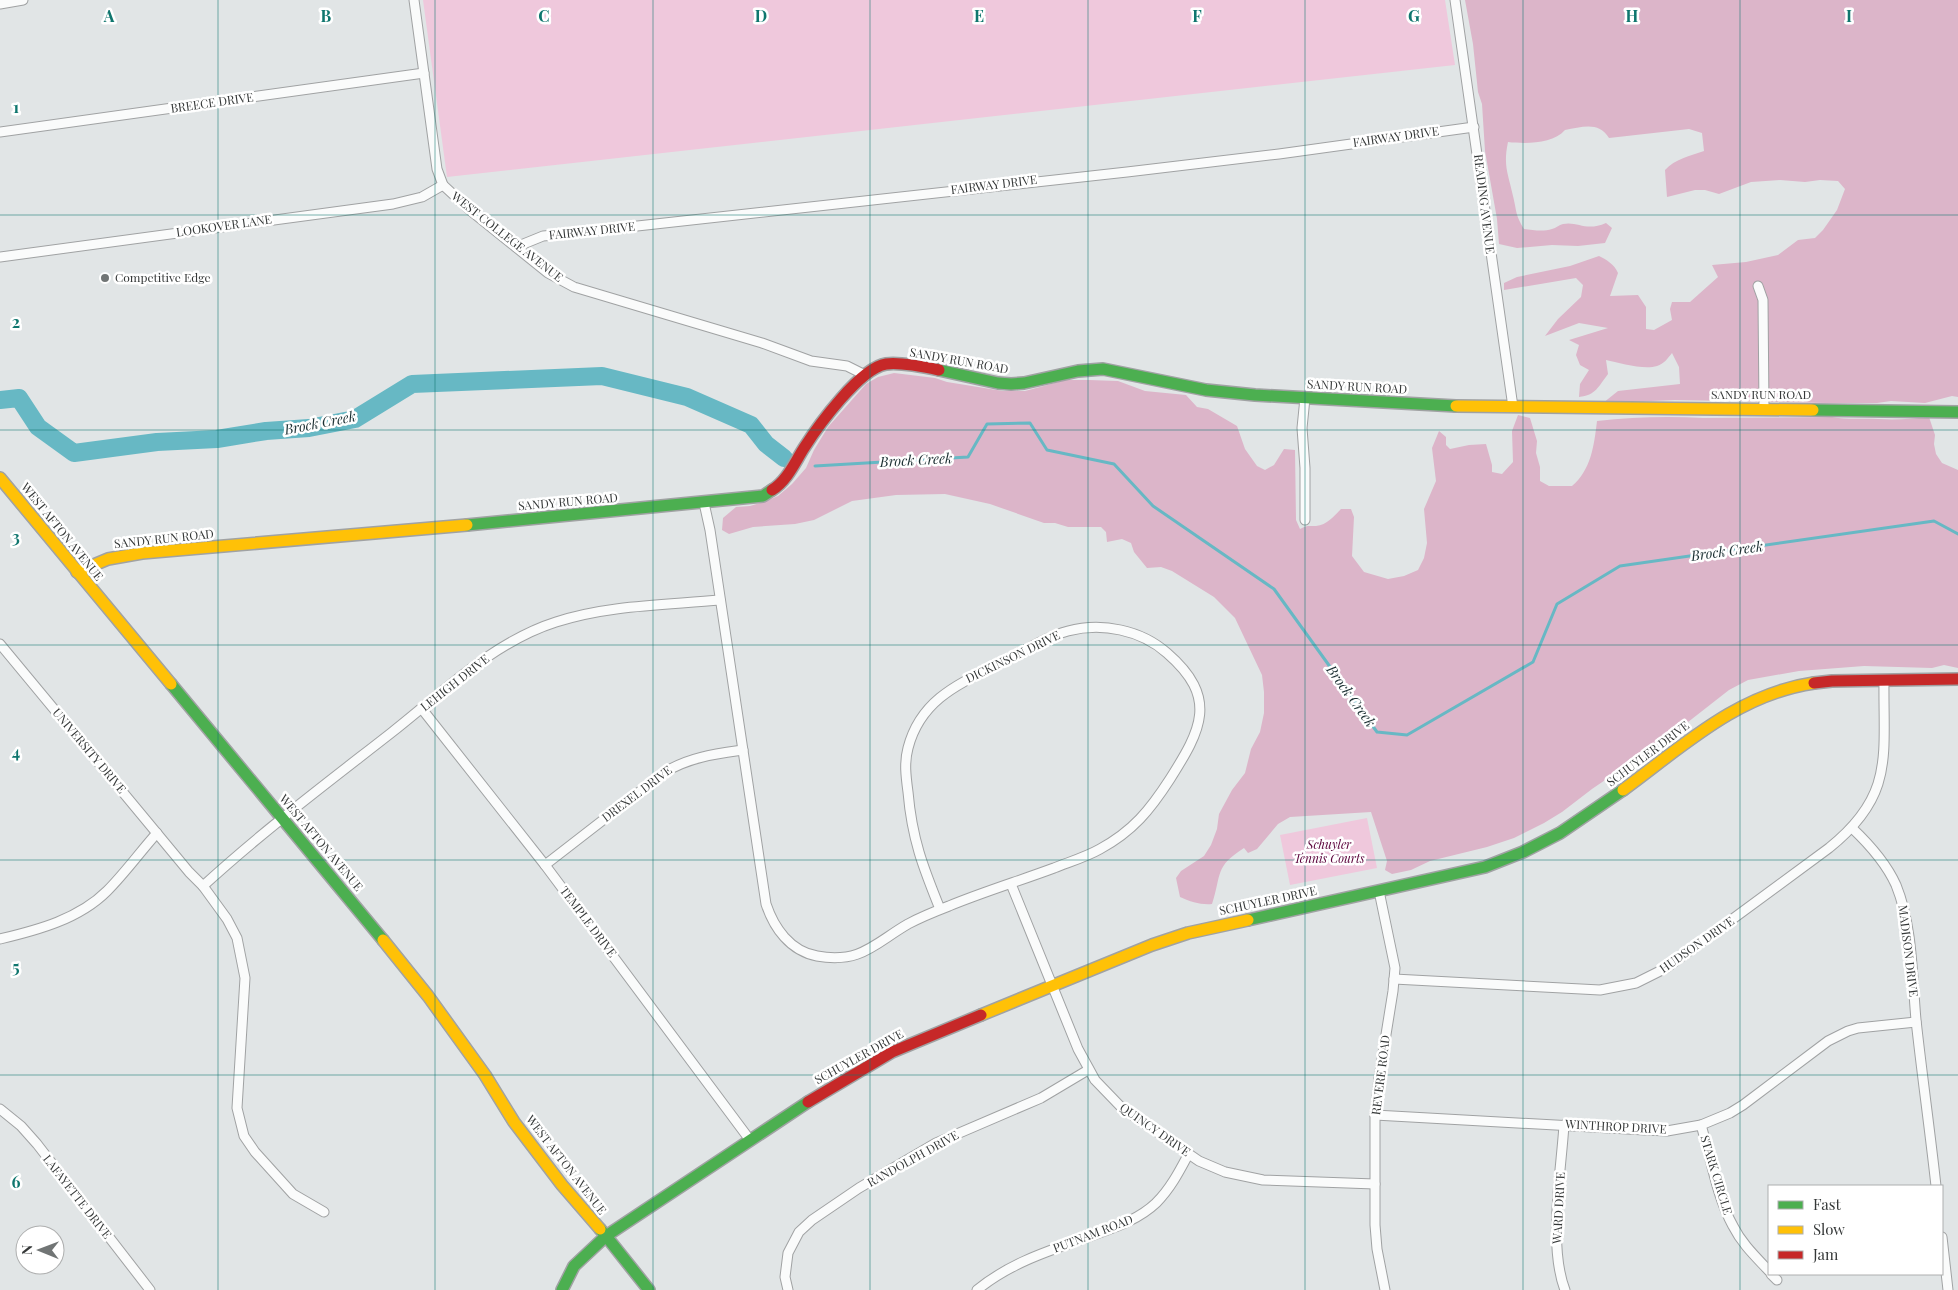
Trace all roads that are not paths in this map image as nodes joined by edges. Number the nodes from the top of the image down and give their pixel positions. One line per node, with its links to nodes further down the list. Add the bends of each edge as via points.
1 (23, 0): 4 (street)
2 (414, 0): 5 (street, WEST COLLEGE AVENUE)
3 (1455, 0): 6 (street, READING AVENUE)
4 (0, 4)
5 (424, 74): 7 (street, BREECE DRIVE); 8 (street, WEST COLLEGE AVENUE, via 437,169)
6 (1474, 127): 9 (street, FAIRWAY DRIVE, via 1127,172 558,234); 14 (street, READING AVENUE)
7 (0, 132)
8 (443, 184): 9 (street, WEST COLLEGE AVENUE); 10 (street, LOOKOVER LANE, via 422,197 393,204)
9 (516, 247): 12 (street, WEST COLLEGE AVENUE, via 574,287 762,343 811,361 847,366)
10 (0, 257)
11 (1758, 286): 15 (street, via 1762,300)
12 (865, 375): 13 (street, SANDY RUN ROAD, via 880,366 911,365 1011,384 1102,369 1206,390); 18 (street, SANDY RUN ROAD, via 815,430 791,471 776,488 757,497)
13 (1305, 398): 14 (street, SANDY RUN ROAD); 19 (street, via 1302,428)
14 (1513, 408): 15 (street, SANDY RUN ROAD)
15 (1764, 409): 16 (street, SANDY RUN ROAD)
16 (1958, 412)
17 (0, 478): 20 (street, WEST AFTON AVENUE)
18 (704, 503): 20 (street, SANDY RUN ROAD, via 142,553 104,559); 21 (street, DICKINSON DRIVE)
19 (1304, 520)
20 (77, 572): 27 (street, WEST AFTON AVENUE)
21 (720, 600): 25 (street, LEHIGH DRIVE, via 604,610 555,622 500,648); 26 (street, DICKINSON DRIVE)
22 (0, 644): 29 (street, UNIVERSITY DRIVE)
23 (1958, 679): 24 (street, SCHUYLER DRIVE)
24 (1884, 680): 28 (street, via 1884,763 1875,793); 33 (street, SCHUYLER DRIVE, via 1812,682 1754,699 1706,727 1573,825 1532,848 1472,871)
25 (422, 708): 27 (street, LEHIGH DRIVE); 30 (street, TEMPLE DRIVE)
26 (743, 750): 30 (street, DREXEL DRIVE, via 709,754 680,763); 34 (street, DICKINSON DRIVE, via 766,904 776,928 793,946 816,956 858,954 878,945 910,923)
27 (282, 818): 32 (street, LEHIGH DRIVE); 49 (street, WEST AFTON AVENUE, via 428,996 485,1075 514,1122)
28 (1852, 828): 36 (street, HUDSON DRIVE, via 1680,959 1636,983 1580,990); 38 (street, MADISON DRIVE, via 1878,855 1902,901 1909,937)
29 (158, 833): 32 (street, UNIVERSITY DRIVE); 35 (street, via 106,892 93,902 44,928)
30 (545, 865): 44 (street, TEMPLE DRIVE)
31 (1010, 884): 34 (street, DICKINSON DRIVE); 34 (street, DICKINSON DRIVE, via 1080,858 1116,840 1153,805 1188,750 1199,724 1198,694 1185,671 1150,641 1106,627 1067,631 963,681 925,712 907,752 906,779 915,844); 37 (street, QUINCY DRIVE)
32 (203, 886): 48 (street, UNIVERSITY DRIVE, via 224,913 237,938 245,978 237,1108 244,1136 293,1194)
33 (1379, 891): 36 (street, REVERE ROAD, via 1392,946); 37 (street, SCHUYLER DRIVE, via 1188,933)
34 (940, 910)
35 (0, 939)
36 (1394, 979): 41 (street, REVERE ROAD)
37 (1052, 985): 39 (street, QUINCY DRIVE); 44 (street, SCHUYLER DRIVE, via 892,1052)
38 (1916, 1022): 43 (street, WINTHROP DRIVE, via 1858,1028 1837,1036 1743,1105); 47 (street, MADISON DRIVE)
39 (1088, 1070): 45 (street, QUINCY DRIVE, via 1122,1108); 55 (street, RANDOLPH DRIVE, via 1036,1101 936,1143 812,1220 798,1232 788,1253 785,1278)
40 (0, 1109): 52 (street, LAFAYETTE DRIVE, via 37,1144)
41 (1375, 1115): 42 (street, WINTHROP DRIVE); 46 (street, REVERE ROAD)
42 (1564, 1125): 43 (street, WINTHROP DRIVE, via 1645,1130); 58 (street, WARD DRIVE, via 1556,1250)
43 (1701, 1125): 51 (street, STARK CIRCLE, via 1733,1226 1746,1247)
44 (750, 1140): 49 (street, SCHUYLER DRIVE)
45 (1188, 1155): 46 (street, QUINCY DRIVE, via 1225,1172 1263,1180); 56 (street, PUTNAM ROAD, via 1168,1190 1143,1214 1024,1260)
46 (1375, 1184): 57 (street, REVERE ROAD, via 1377,1249)
47 (1936, 1185)
48 (324, 1212)
49 (606, 1236): 53 (street, SCHUYLER DRIVE, via 578,1259); 54 (street, WEST AFTON AVENUE)
50 (1943, 1246): 59 (street)
51 (1768, 1270)
52 (150, 1290)
53 (562, 1290)
54 (649, 1290)
55 (788, 1290)
56 (977, 1290)
57 (1385, 1290)
58 (1565, 1290)
59 (1948, 1290)

